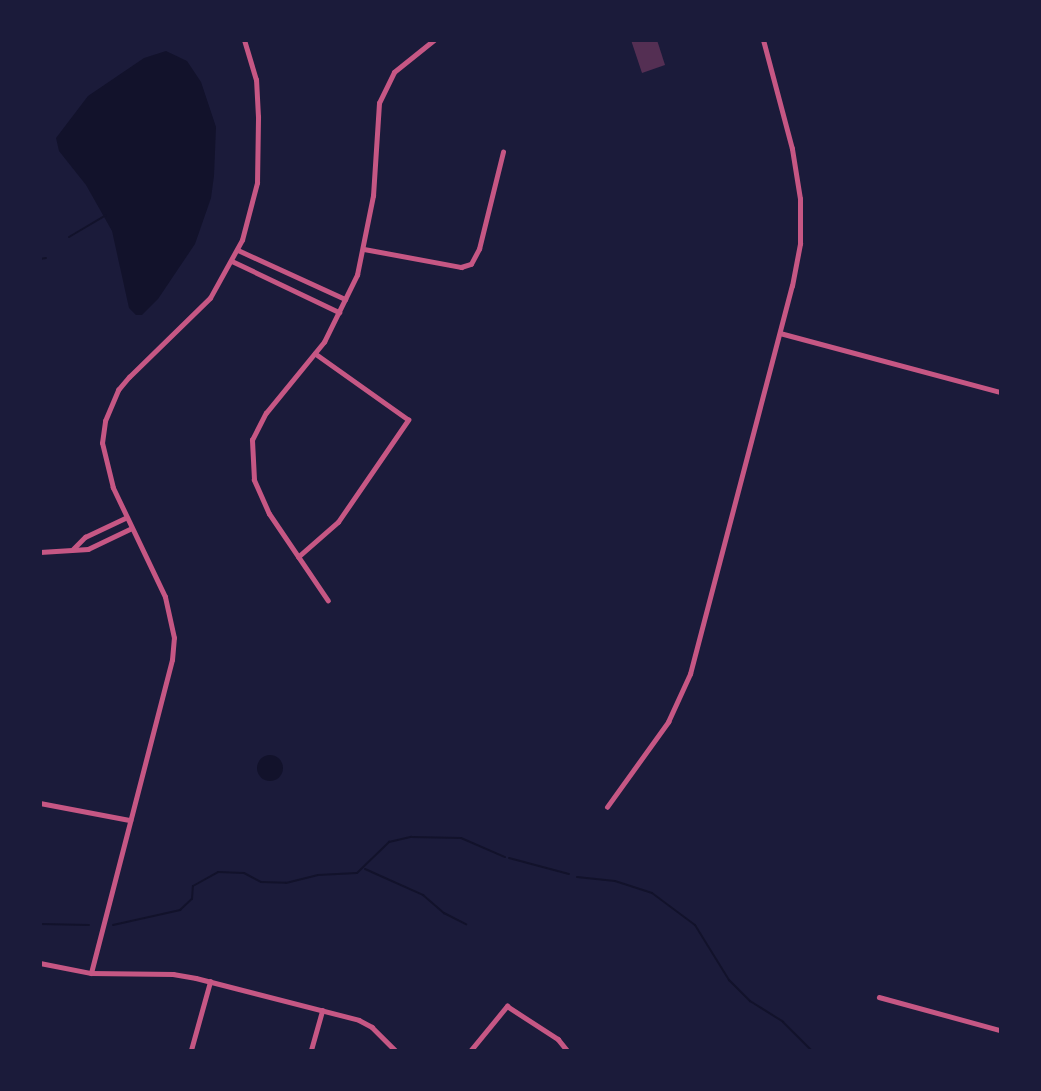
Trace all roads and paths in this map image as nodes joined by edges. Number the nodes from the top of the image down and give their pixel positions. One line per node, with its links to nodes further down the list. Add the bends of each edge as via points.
1 (244, 40): 6 (street, via 256,80 257,183)
2 (434, 40): 5 (street, via 394,72 379,104 374,196)
3 (763, 40): 10 (street, via 792,149 800,199 800,244)
4 (503, 152): 5 (street, via 479,249 471,264 461,267)
5 (364, 249): 8 (street)
6 (238, 250): 7 (street); 8 (street)
7 (232, 261): 9 (street); 13 (street, via 210,298 129,377 110,408 105,421 104,454)
8 (345, 299): 9 (street)
9 (339, 312): 11 (street)
10 (780, 333): 12 (street); 20 (street, via 690,675 668,722)
11 (315, 354): 17 (street, via 266,413 252,440 254,480 269,514); 17 (street, via 408,420 338,522)
12 (1000, 392)
13 (125, 518): 14 (street); 15 (street, via 86,537)
14 (130, 529): 15 (street, via 88,549); 21 (street, via 165,597 174,638 172,660)
15 (73, 549): 16 (street)
16 (40, 552)
17 (298, 557): 18 (street)
18 (328, 602)
19 (40, 803): 21 (street)
20 (607, 807)
21 (130, 820): 23 (street)
22 (40, 963): 23 (street)
23 (91, 973): 24 (street, via 172,974)
24 (210, 982): 26 (street); 28 (street)
25 (879, 997): 27 (street)
26 (322, 1011): 29 (street); 30 (street, via 372,1027)
27 (1000, 1030)
28 (191, 1050)
29 (311, 1050)
30 (395, 1050)
31 (471, 1050): 32 (street, via 507,1006 558,1039)
32 (567, 1050)

